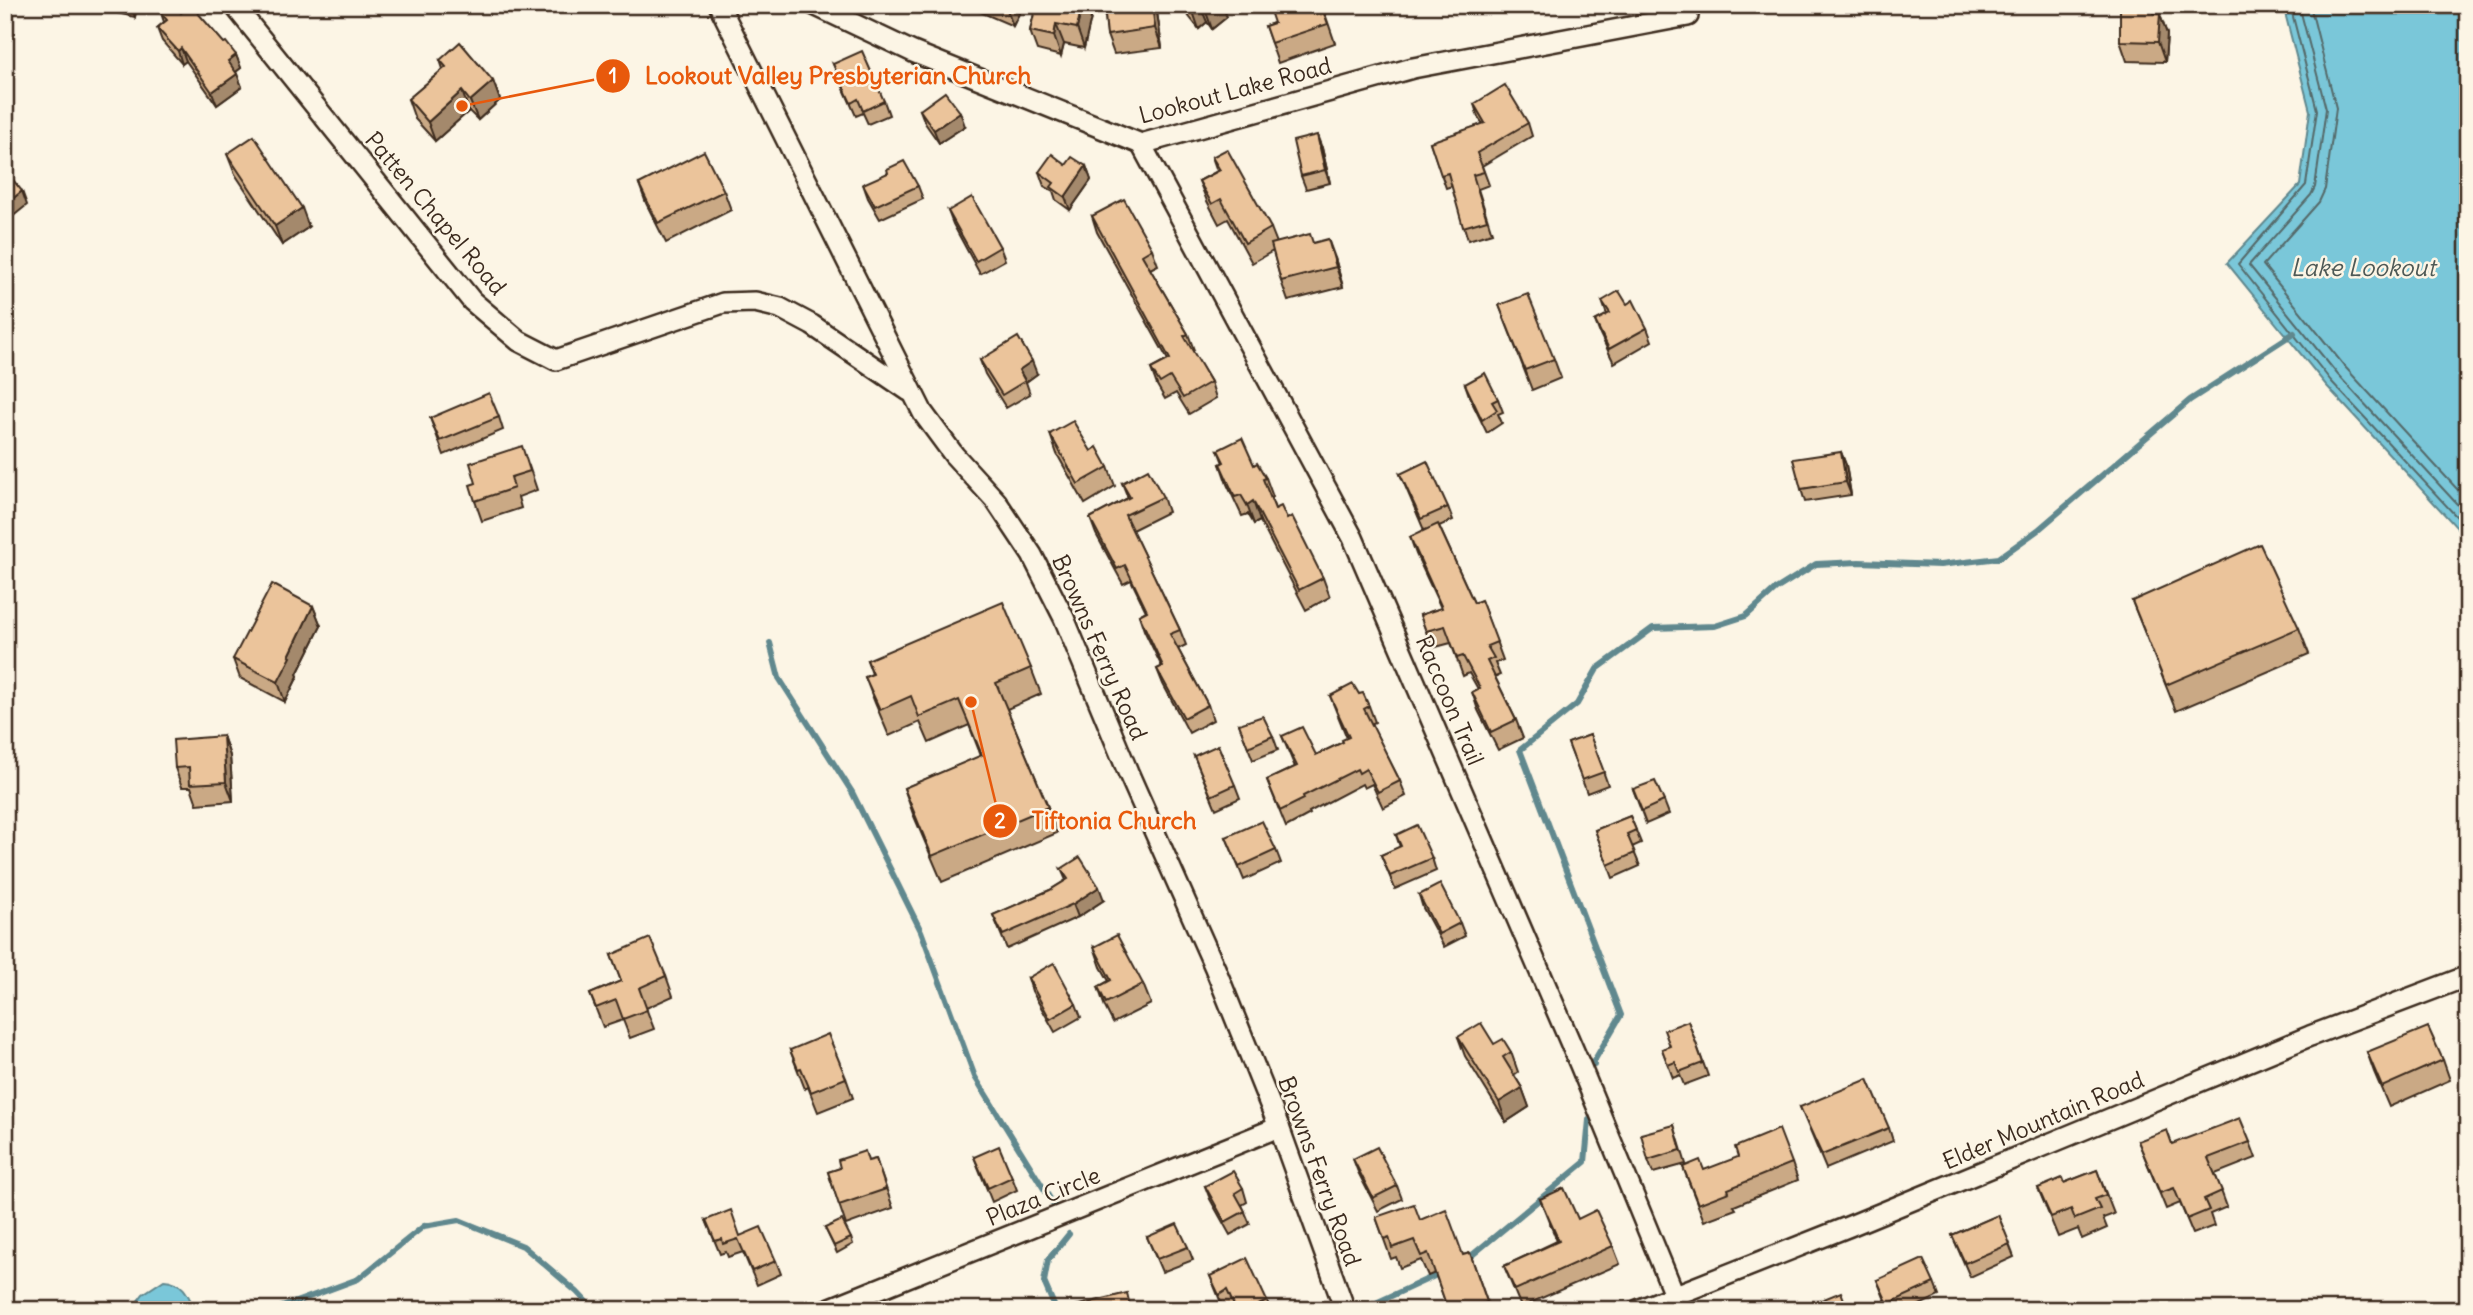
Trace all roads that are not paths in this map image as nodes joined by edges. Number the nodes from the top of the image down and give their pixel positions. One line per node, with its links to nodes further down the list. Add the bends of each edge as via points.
1 (234, 5): 6 (street, Patten Chapel Road, via 472,301 519,341 556,360 723,303 755,302 780,308 812,325)
2 (719, 5): 6 (street, Browns Ferry Road)
3 (814, 5): 5 (street, Lookout Lake Road, via 913,52)
4 (1688, 16): 5 (street, Lookout Lake Road, via 1413,68)
5 (1141, 144): 9 (street, Raccoon Trail, via 1353,538)
6 (911, 391): 8 (street, Browns Ferry Road, via 954,455 996,501 1032,555 1065,618)
7 (2468, 976): 9 (street, Elder Mountain Road)
8 (1279, 1127): 10 (street, Plaza Circle); 11 (street, Browns Ferry Road)
9 (1674, 1294): 12 (street, Elder Mountain Road)
10 (826, 1310)
11 (1345, 1310)
12 (1638, 1310)

